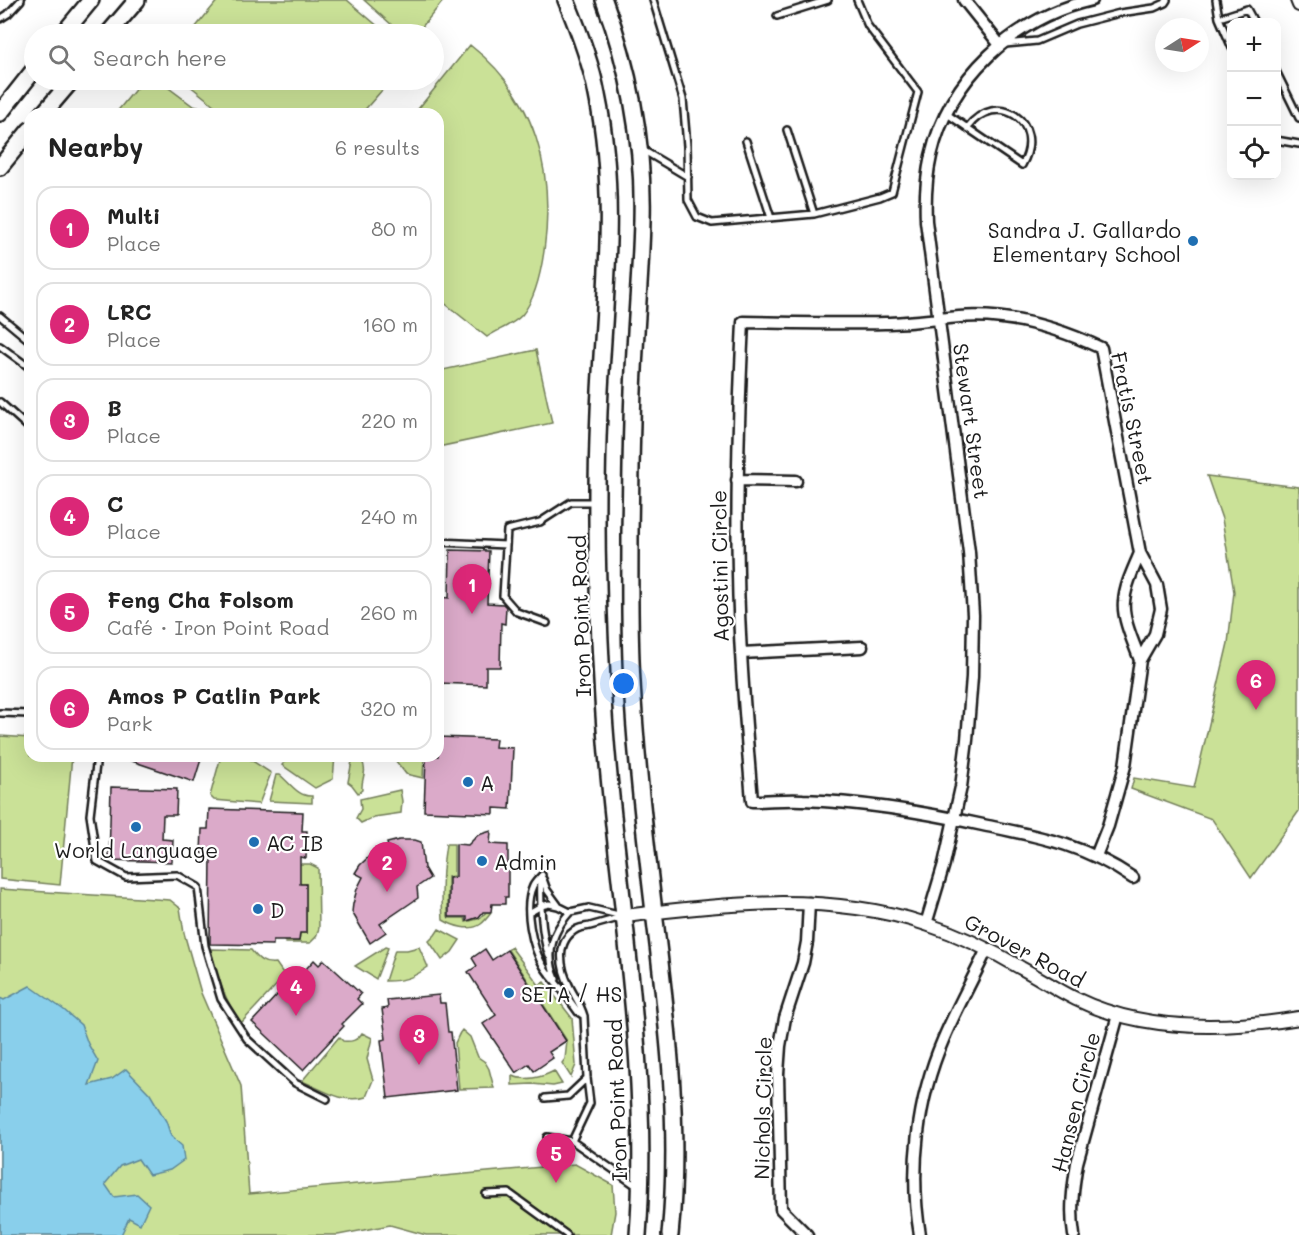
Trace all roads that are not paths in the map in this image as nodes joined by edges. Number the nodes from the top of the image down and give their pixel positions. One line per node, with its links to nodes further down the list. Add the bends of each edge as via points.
1 (21, 0): 18 (lane)
2 (91, 0): 19 (main road)
3 (136, 0): 20 (main road)
4 (566, 0): 50 (main road, Iron Point Road, via 591,66 605,138 608,180)
5 (604, 0): 36 (main road, via 624,62)
6 (653, 0): 38 (lane, via 683,99)
7 (828, 0): 15 (lane)
8 (857, 0): 39 (lane, via 868,26 918,92 892,192)
9 (964, 0): 22 (street)
10 (1092, 0): 22 (street, Stewart Street, via 1043,17)
11 (1167, 0): 22 (lane, via 1154,8 1077,24 1037,41)
12 (1216, 0): 16 (lane)
13 (1297, 0): 14 (street)
14 (1299, 5)
15 (777, 15)
16 (1219, 18): 17 (lane, via 1247,9); 21 (lane)
17 (1252, 18)
18 (0, 19)
19 (71, 24)
20 (116, 24)
21 (1227, 36)
22 (1000, 45): 28 (street, Stewart Street, via 969,76)
23 (1276, 72): 29 (lane)
24 (24, 83): 27 (main road)
25 (63, 90): 26 (main road)
26 (48, 108)
27 (0, 113)
28 (946, 114): 30 (lane); 42 (street, Stewart Street, via 931,155 925,199)
29 (1299, 118)
30 (967, 128): 30 (lane, via 983,112 1005,111 1015,115 1028,133 1028,155 1022,165)
31 (787, 130): 39 (lane)
32 (24, 137): 37 (main road)
33 (746, 141): 40 (lane)
34 (1281, 141): 35 (lane)
35 (1299, 144)
36 (639, 148): 38 (lane); 70 (main road, via 643,219 632,418 632,679)
37 (0, 167)
38 (688, 177): 40 (lane, via 688,200 697,218 712,223)
39 (814, 214): 40 (lane)
40 (771, 218)
41 (0, 316): 43 (lane)
42 (939, 319): 48 (street, Agostini Circle, via 887,323 743,322); 53 (street, Fratis Street, via 988,317 1026,321 1101,348); 61 (street, Stewart Street, via 969,552 973,615 967,740)
43 (24, 336)
44 (0, 346): 45 (lane)
45 (24, 364)
46 (0, 402): 47 (lane)
47 (24, 424)
48 (737, 480): 49 (street); 56 (street, Agostini Circle)
49 (796, 481)
50 (598, 502): 52 (lane, via 571,502 540,522 507,530); 71 (main road, Iron Point Road, via 603,695)
51 (444, 542): 52 (lane)
52 (506, 545): 54 (lane, via 503,596 517,612)
53 (1140, 553): 57 (street, Fratis Street, via 1123,603); 57 (street, Fratis Street, via 1157,585 1161,609 1155,634)
54 (547, 623)
55 (862, 647): 56 (street)
56 (741, 653): 61 (street, Agostini Circle, via 752,801 848,803)
57 (1140, 660): 62 (street, Fratis Street, via 1125,766)
58 (0, 713): 59 (lane)
59 (24, 714)
60 (95, 762): 81 (lane, via 90,815 97,861 126,877 177,875 198,887 205,946 221,999 247,1039 295,1083)
61 (955, 819): 62 (street, via 1050,838); 72 (street, Stewart Street)
62 (1096, 856): 64 (street)
63 (542, 875): 66 (lane); 67 (lane); 69 (lane, via 533,885)
64 (1133, 878)
65 (810, 903): 70 (street, Grover Road); 72 (street, Grover Road, via 872,910); 89 (street, Nichols Circle, via 807,942 785,1018 778,1074 781,1209)
66 (542, 906): 67 (lane); 69 (lane); 74 (lane)
67 (558, 906): 68 (lane)
68 (570, 912): 71 (lane, via 589,908); 74 (lane, via 559,924)
69 (529, 913): 75 (lane, via 536,948 544,967)
70 (654, 913): 71 (street, Grover Road); 88 (main road, via 672,1080)
71 (625, 916): 77 (lane, via 579,928 562,945 563,970); 84 (main road, Iron Point Road, via 639,1080)
72 (926, 924): 73 (street, Grover Road)
73 (987, 949): 76 (street, Grover Road, via 1070,996); 90 (street, via 943,1041 924,1101 915,1175)
74 (550, 958): 75 (lane)
75 (561, 989): 77 (lane)
76 (1118, 1015): 78 (street, Grover Road, via 1206,1026); 91 (street, Hansen Circle, via 1077,1163 1072,1207)
77 (584, 1016): 79 (lane)
78 (1299, 1018)
79 (587, 1078): 80 (lane, via 568,1095); 83 (lane, via 590,1103)
80 (545, 1098)
81 (327, 1099)
82 (547, 1137): 83 (lane)
83 (572, 1141): 84 (lane)
84 (639, 1188): 87 (main road, Iron Point Road)
85 (486, 1194): 86 (lane, via 509,1193)
86 (567, 1235)
87 (638, 1235)
88 (670, 1235)
89 (807, 1235)
90 (920, 1235)
91 (1074, 1235)

